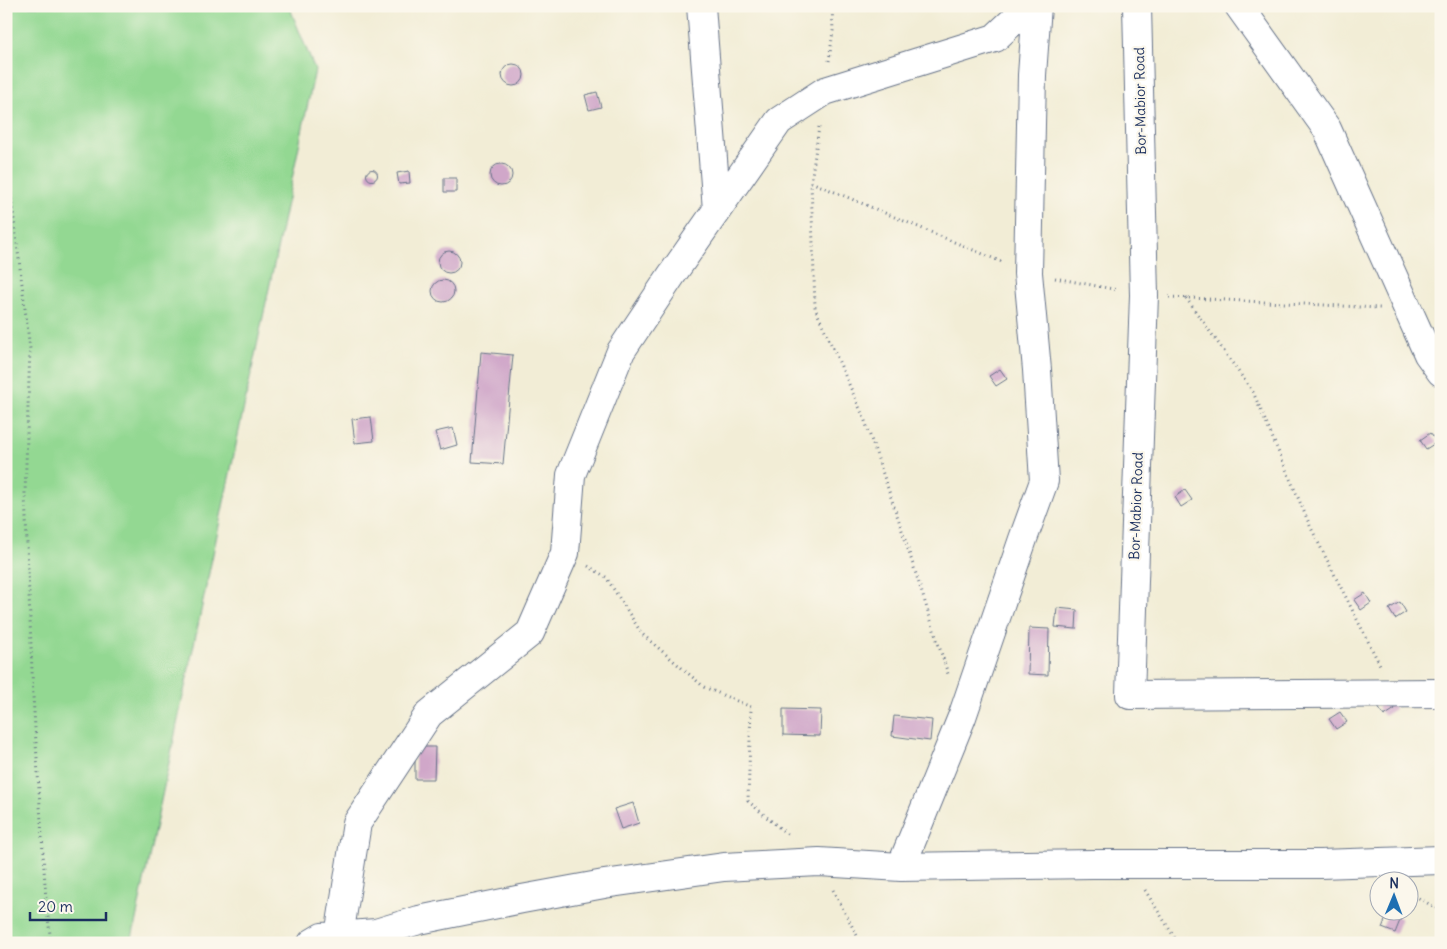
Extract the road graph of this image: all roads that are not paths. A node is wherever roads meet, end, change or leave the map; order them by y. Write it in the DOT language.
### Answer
graph roads {
  1 [pos="700,6"];
  2 [pos="1029,6"];
  3 [pos="1037,6"];
  4 [pos="1138,6"];
  5 [pos="1239,6"];
  6 [pos="717,210"];
  7 [pos="1441,372"];
  8 [pos="1441,693"];
  9 [pos="1441,860"];
  10 [pos="901,868"];
  11 [pos="339,936"];
  12 [pos="312,943"];
  1 -- 6 [label="street"];
  2 -- 6 [label="street"];
  3 -- 10 [label="street"];
  4 -- 8 [label="street, Bor-Mabior Road"];
  5 -- 7 [label="street"];
  6 -- 11 [label="street"];
  9 -- 10 [label="street"];
  10 -- 11 [label="street"];
  11 -- 12 [label="street"];
}
